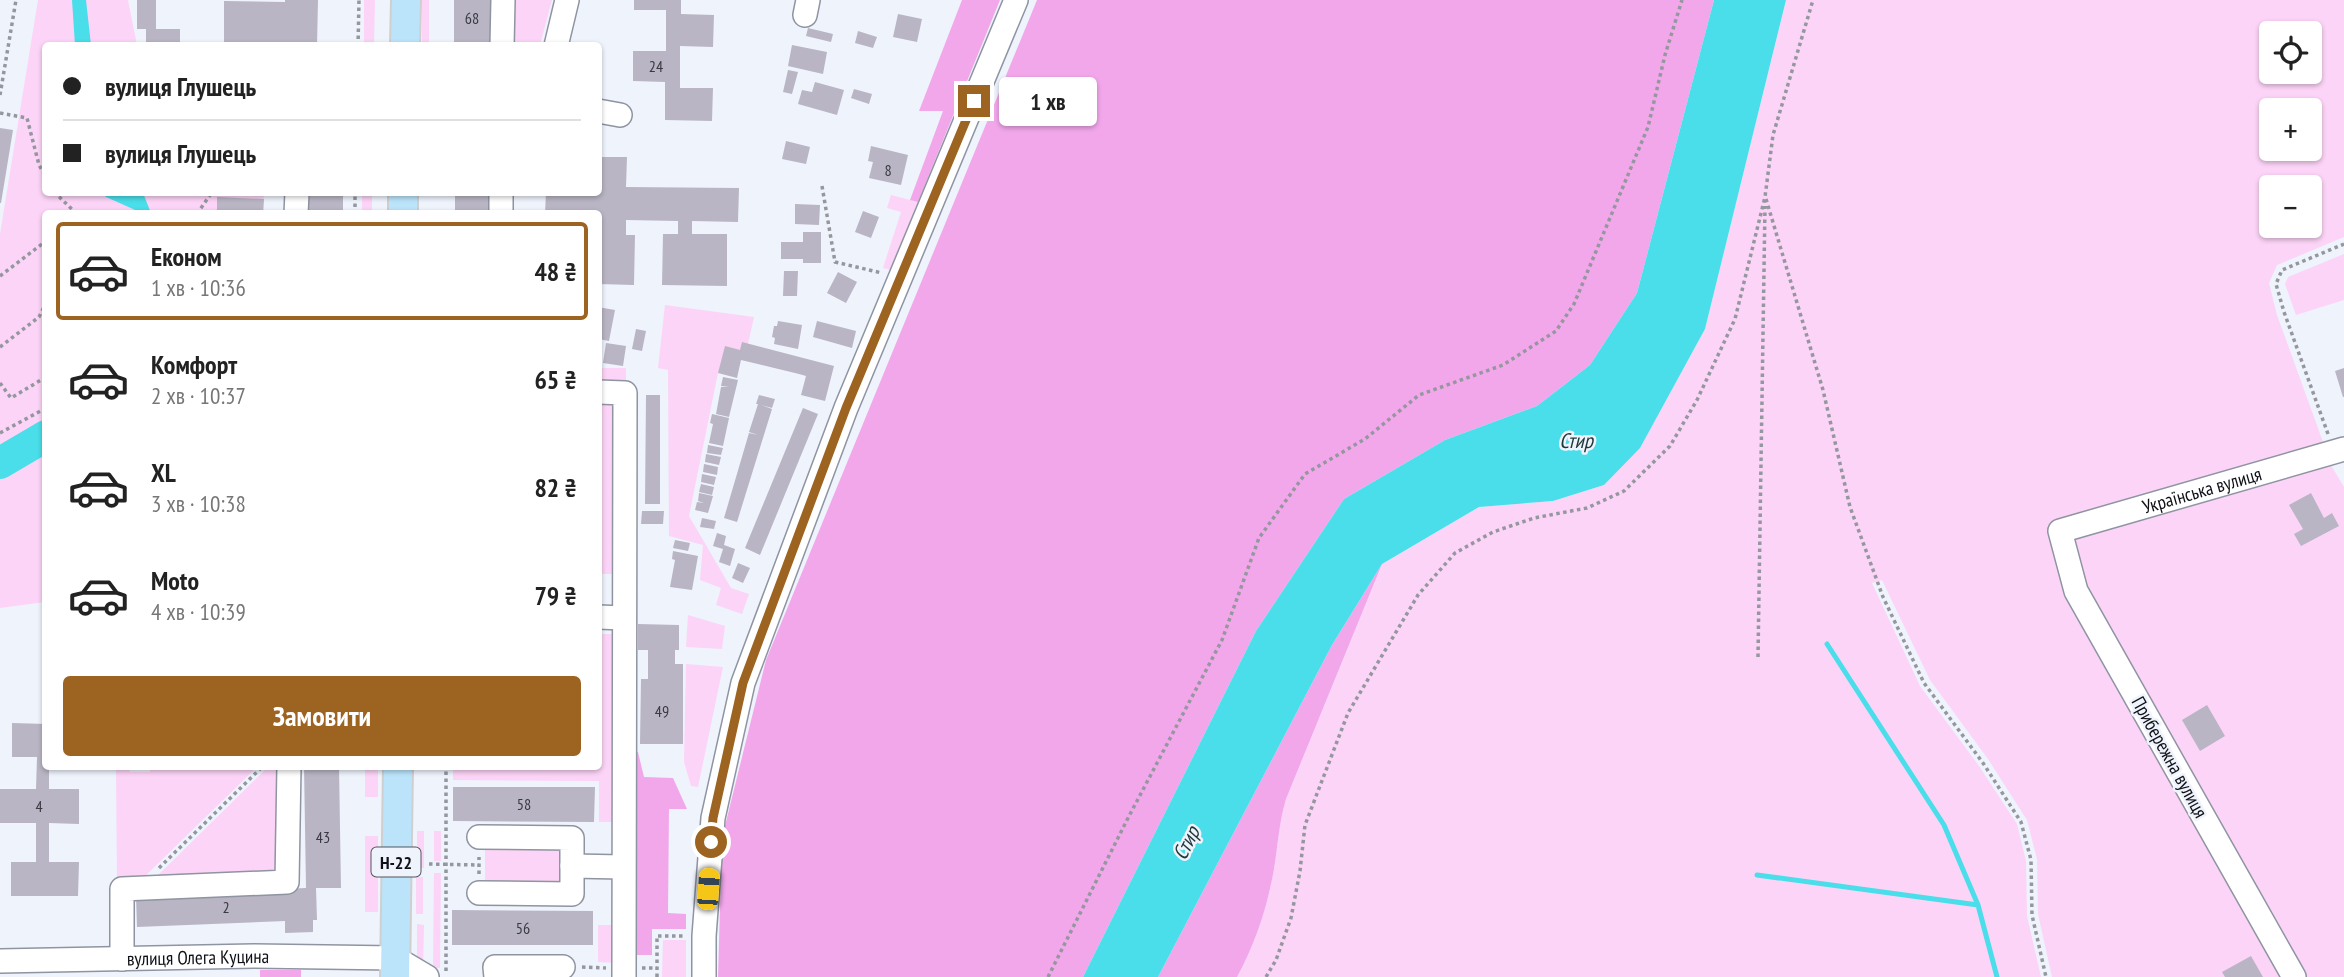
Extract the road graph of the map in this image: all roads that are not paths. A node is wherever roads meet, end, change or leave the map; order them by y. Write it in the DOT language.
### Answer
graph roads {
  1 [pos="406,0"];
  2 [pos="503,0"];
  3 [pos="567,0"];
  4 [pos="1016,0"];
  5 [pos="405,42"];
  6 [pos="502,42"];
  7 [pos="557,42"];
  8 [pos="602,392"];
  9 [pos="2339,450"];
  10 [pos="2060,531"];
  11 [pos="602,617"];
  12 [pos="624,618"];
  13 [pos="289,770"];
  14 [pos="398,770"];
  15 [pos="479,837"];
  16 [pos="572,866"];
  17 [pos="623,867"];
  18 [pos="478,893"];
  19 [pos="122,959"];
  20 [pos="0,961"];
  21 [pos="253,967"];
  22 [pos="395,967"];
  23 [pos="563,967"];
  24 [pos="98,968"];
  25 [pos="427,977"];
  26 [pos="496,977"];
  27 [pos="624,977"];
  28 [pos="704,977"];
  29 [pos="2294,977"];
  1 -- 5 [label="main road"];
  2 -- 6 [label="street"];
  3 -- 7 [label="street"];
  4 -- 28 [label="street"];
  8 -- 12 [label="street"];
  9 -- 10 [label="street, Українська вулиця"];
  10 -- 29 [label="street, Прибережна вулиця"];
  11 -- 12 [label="street"];
  12 -- 17 [label="street"];
  13 -- 19 [label="street"];
  14 -- 22 [label="main road, Н-22"];
  15 -- 16 [label="street"];
  16 -- 17 [label="street"];
  16 -- 18 [label="street"];
  17 -- 27 [label="street"];
  19 -- 21 [label="street, вулиця Олега Куцина"];
  19 -- 24 [label="street, вулиця Олега Куцина"];
  20 -- 24 [label="street, вулиця Олега Куцина"];
  21 -- 22 [label="street, вулиця Олега Куцина"];
  22 -- 25 [label="street"];
  23 -- 26 [label="street"];
}
